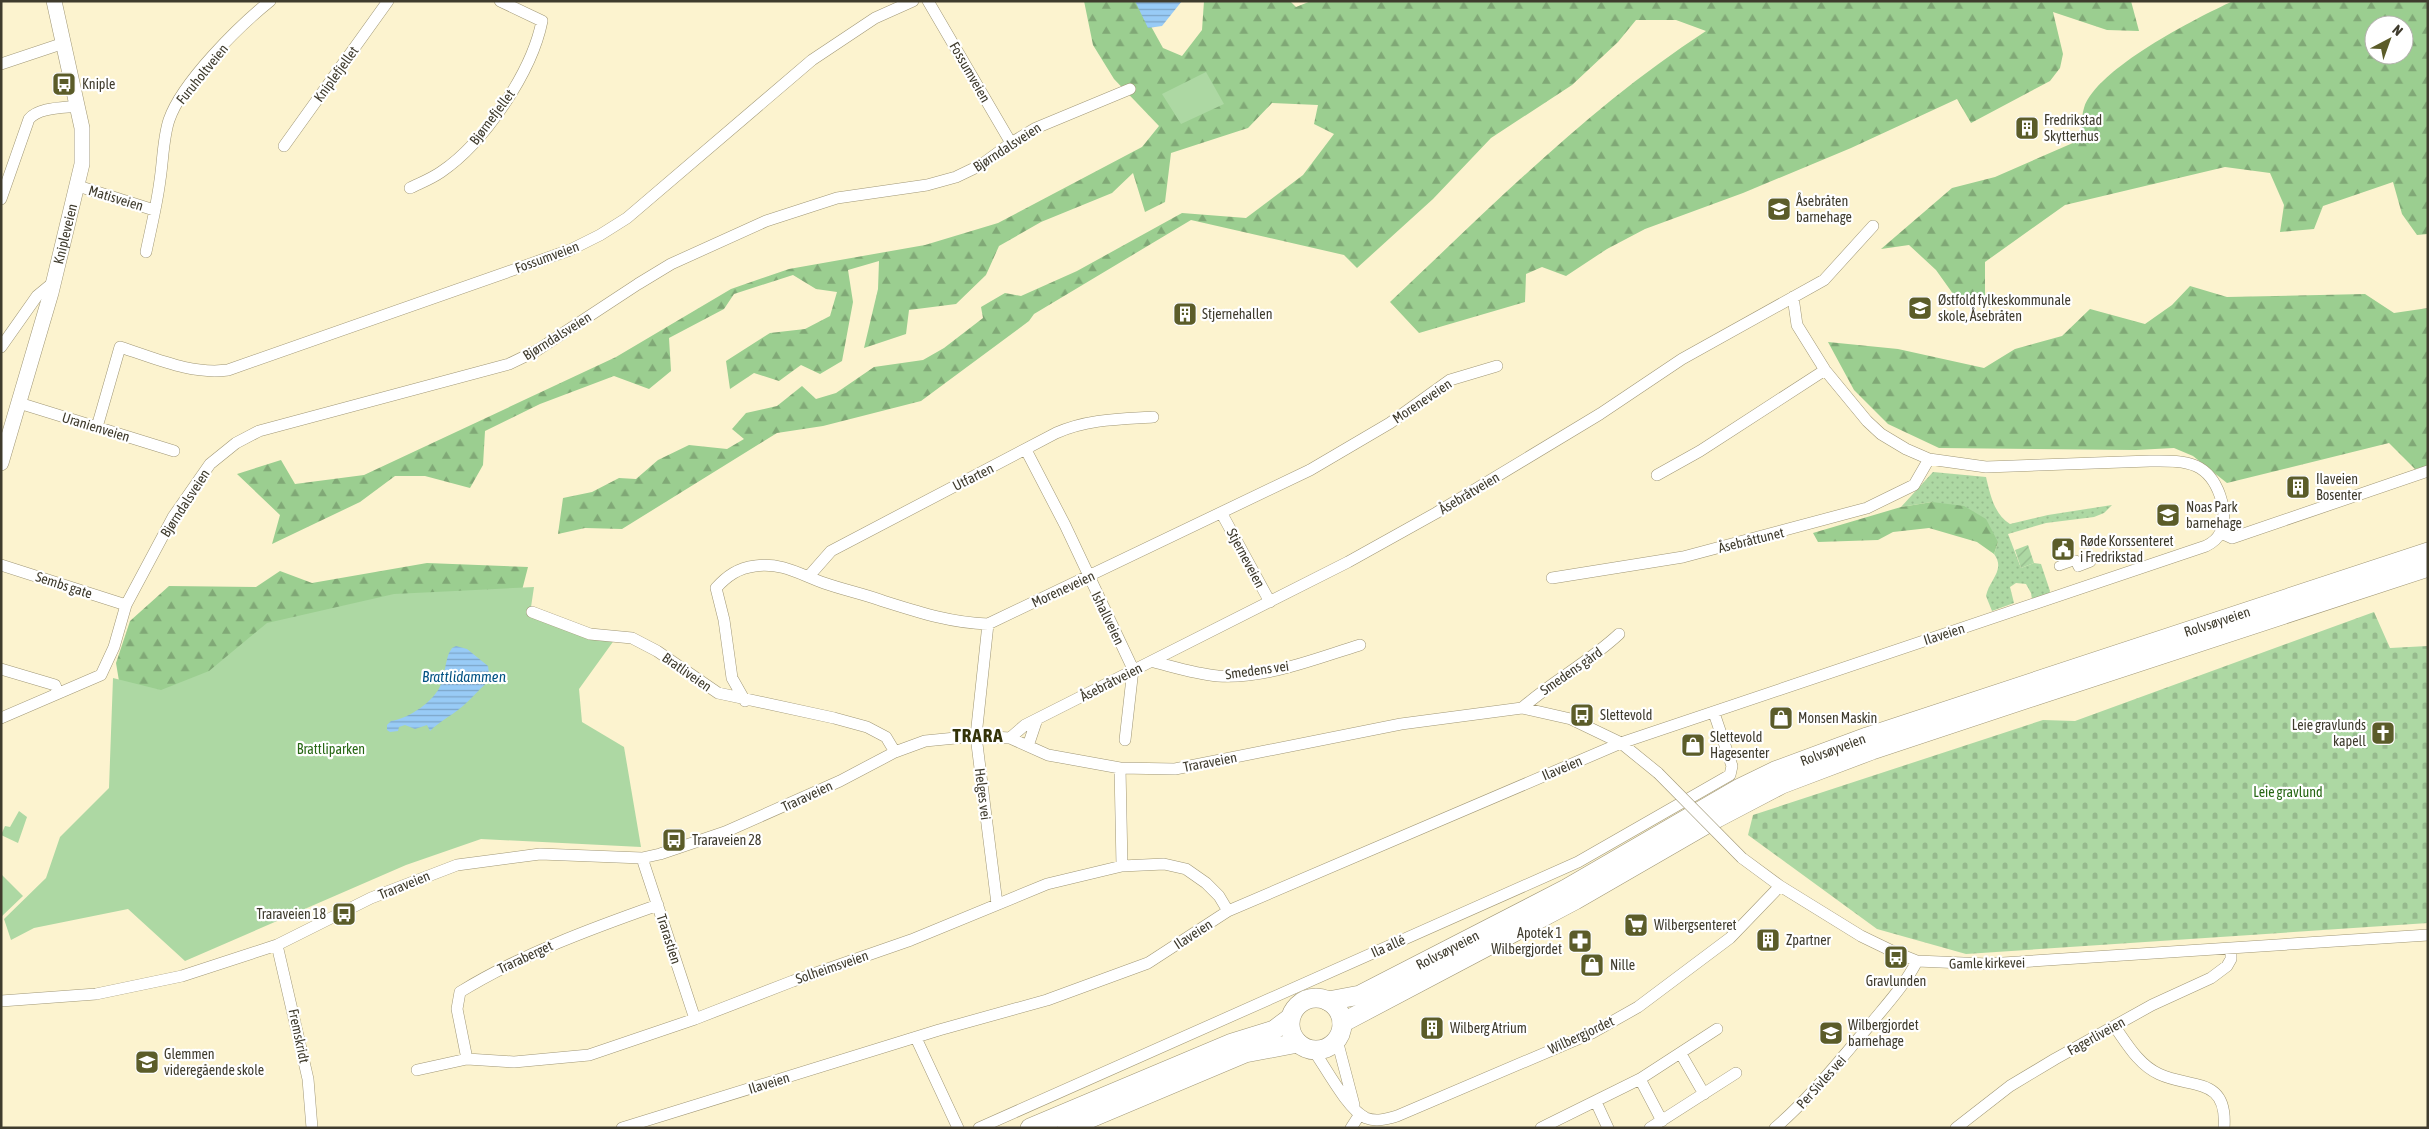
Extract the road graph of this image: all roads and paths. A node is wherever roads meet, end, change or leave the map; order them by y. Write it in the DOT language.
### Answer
graph roads {
  1 [pos="54,1"];
  2 [pos="270,1"];
  3 [pos="388,1"];
  4 [pos="500,1"];
  5 [pos="913,1"];
  6 [pos="928,1"];
  7 [pos="64,43"];
  8 [pos="1,64"];
  9 [pos="1130,89"];
  10 [pos="78,106"];
  11 [pos="1011,142"];
  12 [pos="284,146"];
  13 [pos="78,186"];
  14 [pos="410,188"];
  15 [pos="1,199"];
  16 [pos="154,210"];
  17 [pos="1874,226"];
  18 [pos="146,252"];
  19 [pos="54,282"];
  20 [pos="1793,297"];
  21 [pos="1,348"];
  22 [pos="1497,366"];
  23 [pos="1825,370"];
  24 [pos="19,403"];
  25 [pos="1153,417"];
  26 [pos="98,427"];
  27 [pos="1026,450"];
  28 [pos="174,451"];
  29 [pos="1929,459"];
  30 [pos="2,461"];
  31 [pos="2428,471"];
  32 [pos="1657,475"];
  33 [pos="1222,514"];
  34 [pos="2221,532"];
  35 [pos="2428,552"];
  36 [pos="2091,562"];
  37 [pos="1,565"];
  38 [pos="2060,566"];
  39 [pos="2428,567"];
  40 [pos="809,576"];
  41 [pos="1088,577"];
  42 [pos="1552,578"];
  43 [pos="1270,602"];
  44 [pos="126,605"];
  45 [pos="532,612"];
  46 [pos="988,624"];
  47 [pos="1619,634"];
  48 [pos="1360,645"];
  49 [pos="1154,662"];
  50 [pos="1,669"];
  51 [pos="1133,669"];
  52 [pos="58,693"];
  53 [pos="745,700"];
  54 [pos="1522,708"];
  55 [pos="1714,713"];
  56 [pos="1,718"];
  57 [pos="1037,719"];
  58 [pos="976,736"];
  59 [pos="1010,738"];
  60 [pos="1124,740"];
  61 [pos="1621,743"];
  62 [pos="1028,746"];
  63 [pos="895,752"];
  64 [pos="1120,768"];
  65 [pos="642,858"];
  66 [pos="1122,866"];
  67 [pos="1780,886"];
  68 [pos="997,904"];
  69 [pos="658,905"];
  70 [pos="1228,911"];
  71 [pos="2428,935"];
  72 [pos="277,945"];
  73 [pos="2231,948"];
  74 [pos="1917,961"];
  75 [pos="1,1001"];
  76 [pos="1328,1001"];
  77 [pos="1290,1018"];
  78 [pos="695,1019"];
  79 [pos="2115,1027"];
  80 [pos="1717,1029"];
  81 [pos="1339,1031"];
  82 [pos="916,1038"];
  83 [pos="1306,1047"];
  84 [pos="1681,1054"];
  85 [pos="467,1060"];
  86 [pos="417,1070"];
  87 [pos="1736,1073"];
  88 [pos="1640,1079"];
  89 [pos="1704,1094"];
  90 [pos="1596,1102"];
  91 [pos="1357,1110"];
  92 [pos="1662,1121"];
  93 [pos="1553,1125"];
  94 [pos="312,1128"];
  95 [pos="622,1128"];
  96 [pos="958,1128"];
  97 [pos="979,1128"];
  98 [pos="1030,1128"];
  99 [pos="1067,1128"];
  100 [pos="1351,1128"];
  101 [pos="1541,1128"];
  102 [pos="1608,1128"];
  103 [pos="1650,1128"];
  104 [pos="1775,1128"];
  105 [pos="1956,1128"];
  106 [pos="2224,1128"];
  1 -- 7 [label="street, Knipleveien"];
  2 -- 16 [label="street, Furuholtveien"];
  3 -- 12 [label="street, Kniplefjellet"];
  4 -- 14 [label="street, Bjørnefjellet"];
  5 -- 26 [label="street, Fossumveien"];
  6 -- 11 [label="street, Fossumveien"];
  7 -- 8 [label="street"];
  7 -- 10 [label="street, Knipleveien"];
  9 -- 11 [label="street, Bjørndalsveien"];
  10 -- 13 [label="street, Knipleveien"];
  10 -- 15 [label="street"];
  11 -- 44 [label="street, Bjørndalsveien"];
  13 -- 16 [label="street, Matisveien"];
  13 -- 19 [label="street, Knipleveien"];
  16 -- 18 [label="street, Furuholtveien"];
  17 -- 20 [label="street, Åsebråtveien"];
  19 -- 21 [label="street"];
  19 -- 24 [label="street, Knipleveien"];
  20 -- 23 [label="street"];
  20 -- 43 [label="street, Åsebråtveien"];
  22 -- 33 [label="street, Moreneveien"];
  23 -- 29 [label="street"];
  23 -- 32 [label="street"];
  24 -- 26 [label="street, Uranienveien"];
  24 -- 30 [label="street, Knipleveien"];
  25 -- 27 [label="street, Utfarten"];
  26 -- 28 [label="street, Uranienveien"];
  27 -- 40 [label="street, Utfarten"];
  27 -- 41 [label="street, Ishallveien"];
  29 -- 34 [label="street"];
  29 -- 42 [label="street, Åsebråttunet"];
  31 -- 34 [label="street"];
  33 -- 41 [label="street, Moreneveien"];
  33 -- 43 [label="street, Stjerneveien"];
  34 -- 55 [label="street, Ilaveien"];
  35 -- 76 [label="main road, Rolvsøyveien"];
  36 -- 38 [label="street"];
  37 -- 44 [label="street, Sembs gate"];
  39 -- 81 [label="main road, Rolvsøyveien"];
  40 -- 46 [label="street, Moreneveien"];
  40 -- 53 [label="street, Moreneveien"];
  41 -- 46 [label="street, Moreneveien"];
  41 -- 51 [label="street, Ishallveien"];
  43 -- 49 [label="street, Åsebråtveien"];
  44 -- 52 [label="street, Bjørndalsveien"];
  45 -- 53 [label="street, Bratliveien"];
  46 -- 58 [label="street, Helges vei"];
  47 -- 54 [label="street, Smedens gård"];
  48 -- 49 [label="street, Smedens vei"];
  49 -- 51 [label="street, Åsebråtveien"];
  50 -- 52 [label="street"];
  51 -- 57 [label="street, Åsebråtveien"];
  51 -- 60 [label="street"];
  52 -- 56 [label="street, Bjørndalsveien"];
  53 -- 63 [label="street, Bratliveien"];
  54 -- 61 [label="street, Traraveien"];
  54 -- 64 [label="street, Traraveien"];
  55 -- 61 [label="street, Ilaveien"];
  55 -- 97 [label="street, Ila allé"];
  57 -- 59 [label="street, Åsebråtveien"];
  57 -- 62 [label="street"];
  58 -- 59 [label="street, Traraveien"];
  58 -- 63 [label="street, Traraveien"];
  58 -- 68 [label="street, Helges vei"];
  59 -- 62 [label="street, Traraveien"];
  61 -- 67 [label="street, Gamle kirkevei, bridge"];
  61 -- 70 [label="street, Ilaveien"];
  62 -- 64 [label="street, Traraveien"];
  63 -- 65 [label="street, Traraveien"];
  64 -- 66 [label="street"];
  65 -- 69 [label="street, Trarastien"];
  65 -- 72 [label="street, Traraveien"];
  66 -- 68 [label="street, Solheimsveien"];
  66 -- 70 [label="street, Solheimsveien"];
  67 -- 74 [label="street, Gamle kirkevei"];
  67 -- 91 [label="street, Wilbergjordet"];
  68 -- 78 [label="street, Solheimsveien"];
  69 -- 78 [label="street, Trarastien"];
  69 -- 85 [label="street, Traraberget"];
  70 -- 82 [label="street, Ilaveien"];
  71 -- 73 [label="street, Gamle kirkevei"];
  72 -- 75 [label="street, Traraveien"];
  72 -- 94 [label="street, Fremskridt"];
  73 -- 74 [label="street, Gamle kirkevei"];
  73 -- 79 [label="street, Fagerliveien"];
  74 -- 104 [label="street, Per Sivles vei"];
  76 -- 77 [label="main road"];
  76 -- 81 [label="main road"];
  77 -- 83 [label="main road"];
  77 -- 98 [label="main road"];
  78 -- 85 [label="street, Solheimsveien"];
  79 -- 105 [label="street, Fagerliveien"];
  79 -- 106 [label="street"];
  80 -- 84 [label="street"];
  81 -- 83 [label="main road"];
  81 -- 91 [label="street"];
  82 -- 95 [label="street, Ilaveien"];
  82 -- 96 [label="street"];
  83 -- 91 [label="street"];
  83 -- 99 [label="main road"];
  84 -- 88 [label="street"];
  84 -- 89 [label="street"];
  85 -- 86 [label="street, Solheimsveien"];
  87 -- 89 [label="street"];
  88 -- 90 [label="street"];
  88 -- 92 [label="street"];
  89 -- 92 [label="street"];
  90 -- 93 [label="street"];
  90 -- 102 [label="street"];
  91 -- 100 [label="street"];
  92 -- 103 [label="street"];
  93 -- 101 [label="street"];
}
